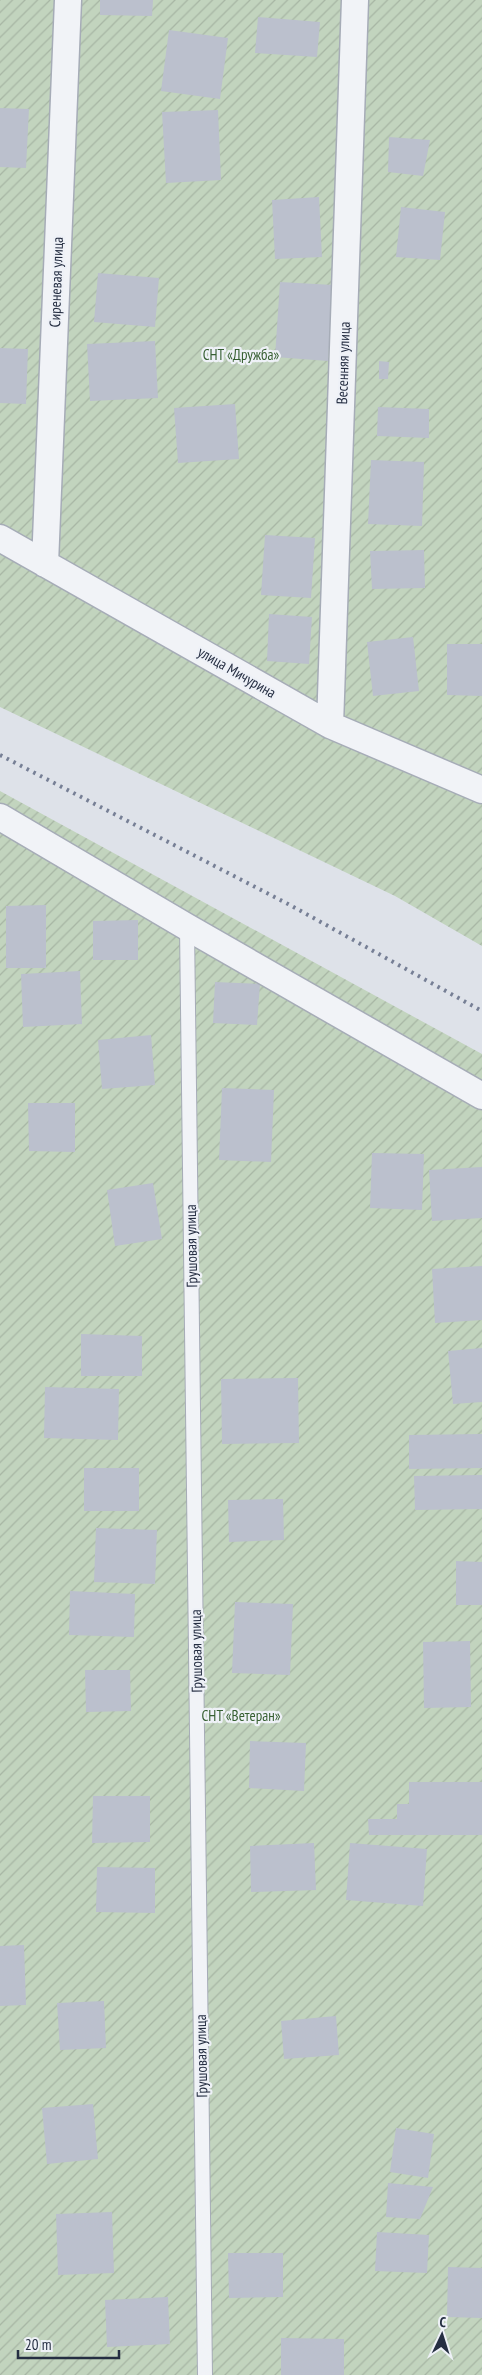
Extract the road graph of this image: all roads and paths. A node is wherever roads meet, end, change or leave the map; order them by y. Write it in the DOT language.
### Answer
graph roads {
  1 [pos="68,0"];
  2 [pos="355,0"];
  3 [pos="0,538"];
  4 [pos="45,564"];
  5 [pos="330,725"];
  6 [pos="482,790"];
  7 [pos="0,817"];
  8 [pos="187,927"];
  9 [pos="482,1096"];
  10 [pos="205,2375"];
  1 -- 4 [label="street, Сиреневая улица"];
  2 -- 5 [label="street, Весенняя улица"];
  3 -- 4 [label="street, улица Мичурина"];
  4 -- 5 [label="street, улица Мичурина"];
  5 -- 6 [label="street, улица Мичурина"];
  7 -- 8 [label="street"];
  8 -- 9 [label="street"];
  8 -- 10 [label="lane, Грушовая улица"];
}
